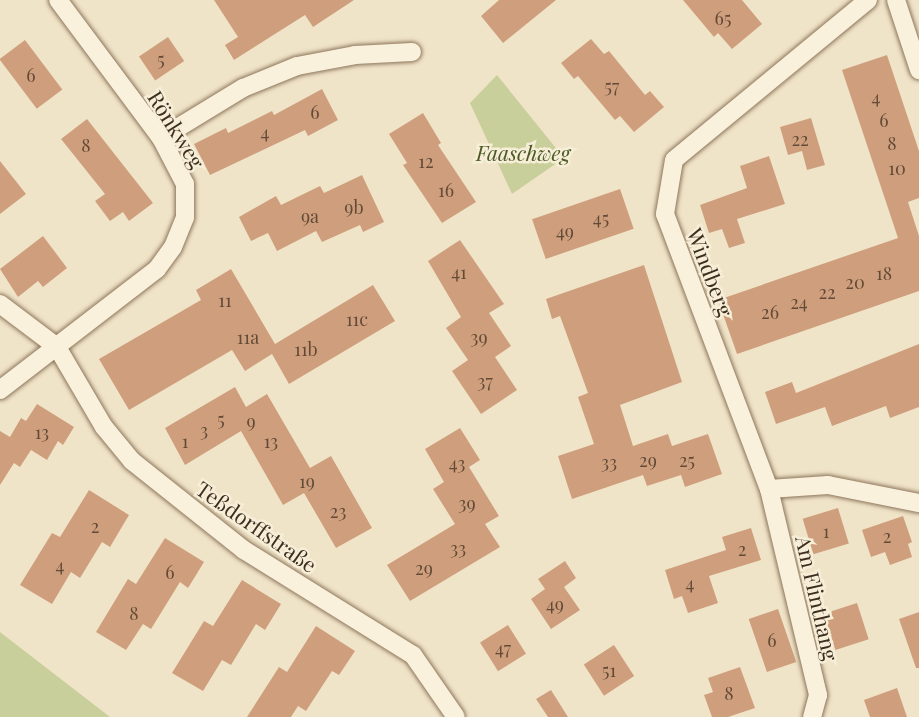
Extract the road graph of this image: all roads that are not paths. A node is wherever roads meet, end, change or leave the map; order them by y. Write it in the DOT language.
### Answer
graph roads {
  1 [pos="58,0"];
  2 [pos="868,0"];
  3 [pos="896,0"];
  4 [pos="412,52"];
  5 [pos="919,70"];
  6 [pos="161,138"];
  7 [pos="0,304"];
  8 [pos="57,347"];
  9 [pos="0,390"];
  10 [pos="769,489"];
  11 [pos="919,503"];
  12 [pos="456,717"];
  13 [pos="812,717"];
  1 -- 6 [label="street, Rönkweg"];
  2 -- 10 [label="street, Windberg"];
  3 -- 5 [label="street"];
  4 -- 6 [label="street"];
  6 -- 8 [label="street, Rönkweg"];
  7 -- 8 [label="street"];
  8 -- 9 [label="street, Rönkweg"];
  8 -- 12 [label="street, Teßdorffstraße"];
  10 -- 11 [label="street"];
  10 -- 13 [label="street, Am Flinthang"];
}
